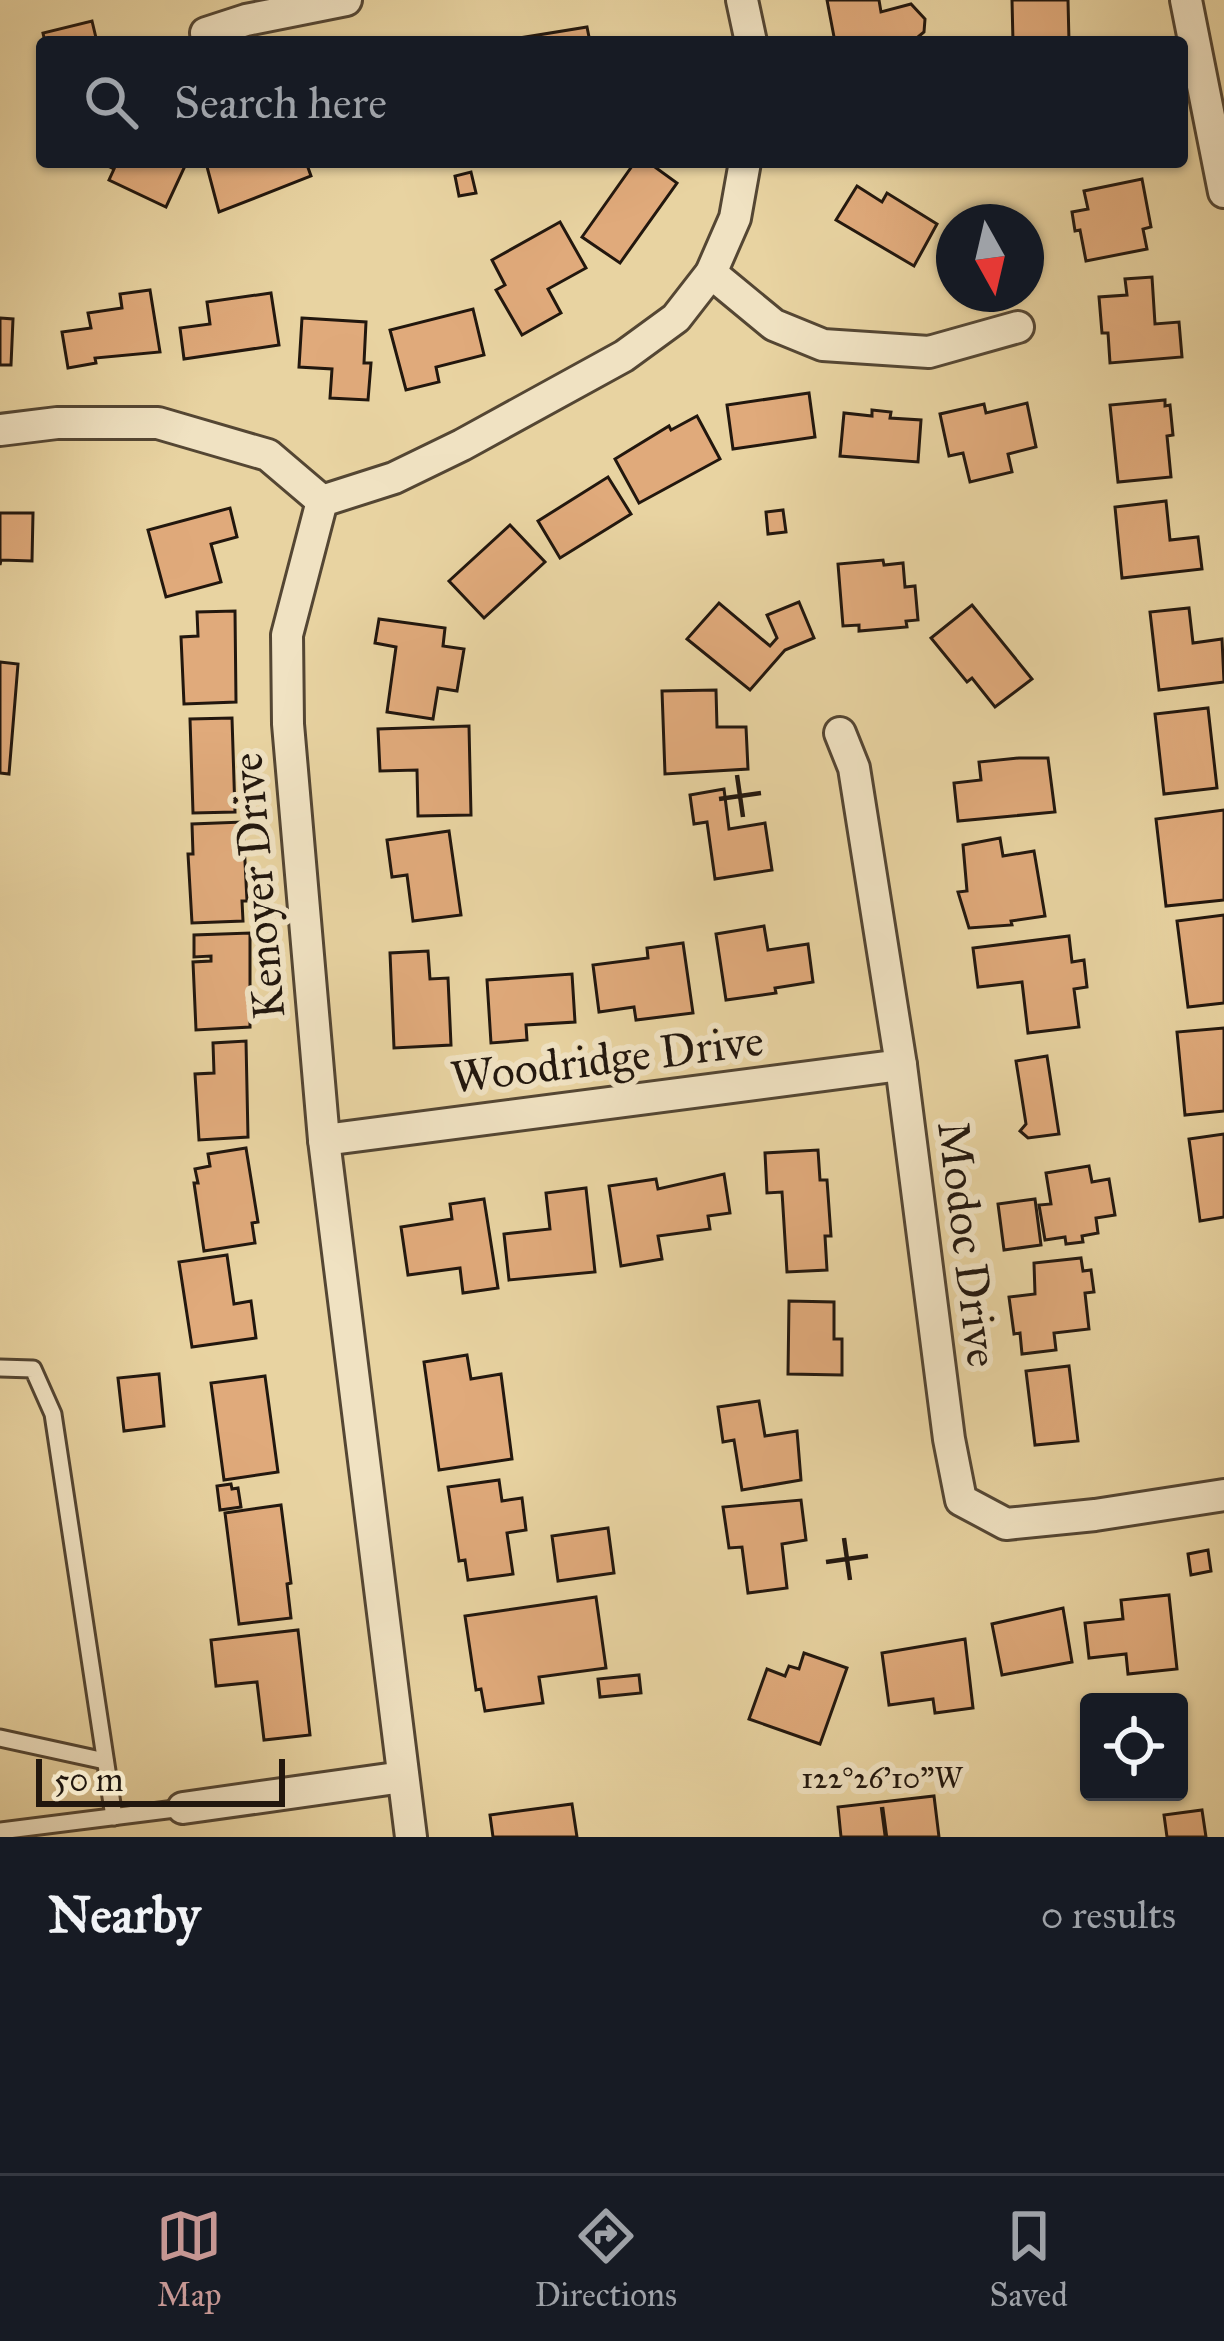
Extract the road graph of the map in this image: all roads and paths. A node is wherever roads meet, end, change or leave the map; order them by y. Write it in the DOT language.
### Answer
graph roads {
  1 [pos="346,0"];
  2 [pos="742,0"];
  3 [pos="1186,0"];
  4 [pos="206,33"];
  5 [pos="750,36"];
  6 [pos="745,168"];
  7 [pos="1224,192"];
  8 [pos="710,273"];
  9 [pos="1018,327"];
  10 [pos="0,430"];
  11 [pos="322,501"];
  12 [pos="840,733"];
  13 [pos="901,1065"];
  14 [pos="324,1140"];
  15 [pos="0,1368"];
  16 [pos="1224,1495"];
  17 [pos="0,1738"];
  18 [pos="105,1762"];
  19 [pos="403,1777"];
  20 [pos="183,1808"];
  21 [pos="114,1817"];
  22 [pos="0,1831"];
  23 [pos="411,1837"];
  1 -- 4 [label="street"];
  2 -- 5 [label="street"];
  3 -- 7 [label="street"];
  6 -- 8 [label="street"];
  8 -- 9 [label="street"];
  8 -- 11 [label="street"];
  10 -- 11 [label="street"];
  11 -- 14 [label="street, Kenoyer Drive"];
  12 -- 13 [label="street, Modoc Drive"];
  13 -- 14 [label="street, Woodridge Drive"];
  13 -- 16 [label="street, Modoc Drive"];
  14 -- 19 [label="street, Kenoyer Drive"];
  15 -- 18 [label="lane"];
  17 -- 18 [label="lane"];
  18 -- 21 [label="lane"];
  19 -- 20 [label="street"];
  19 -- 23 [label="street, Kenoyer Drive"];
  20 -- 21 [label="lane"];
  21 -- 22 [label="lane"];
}
